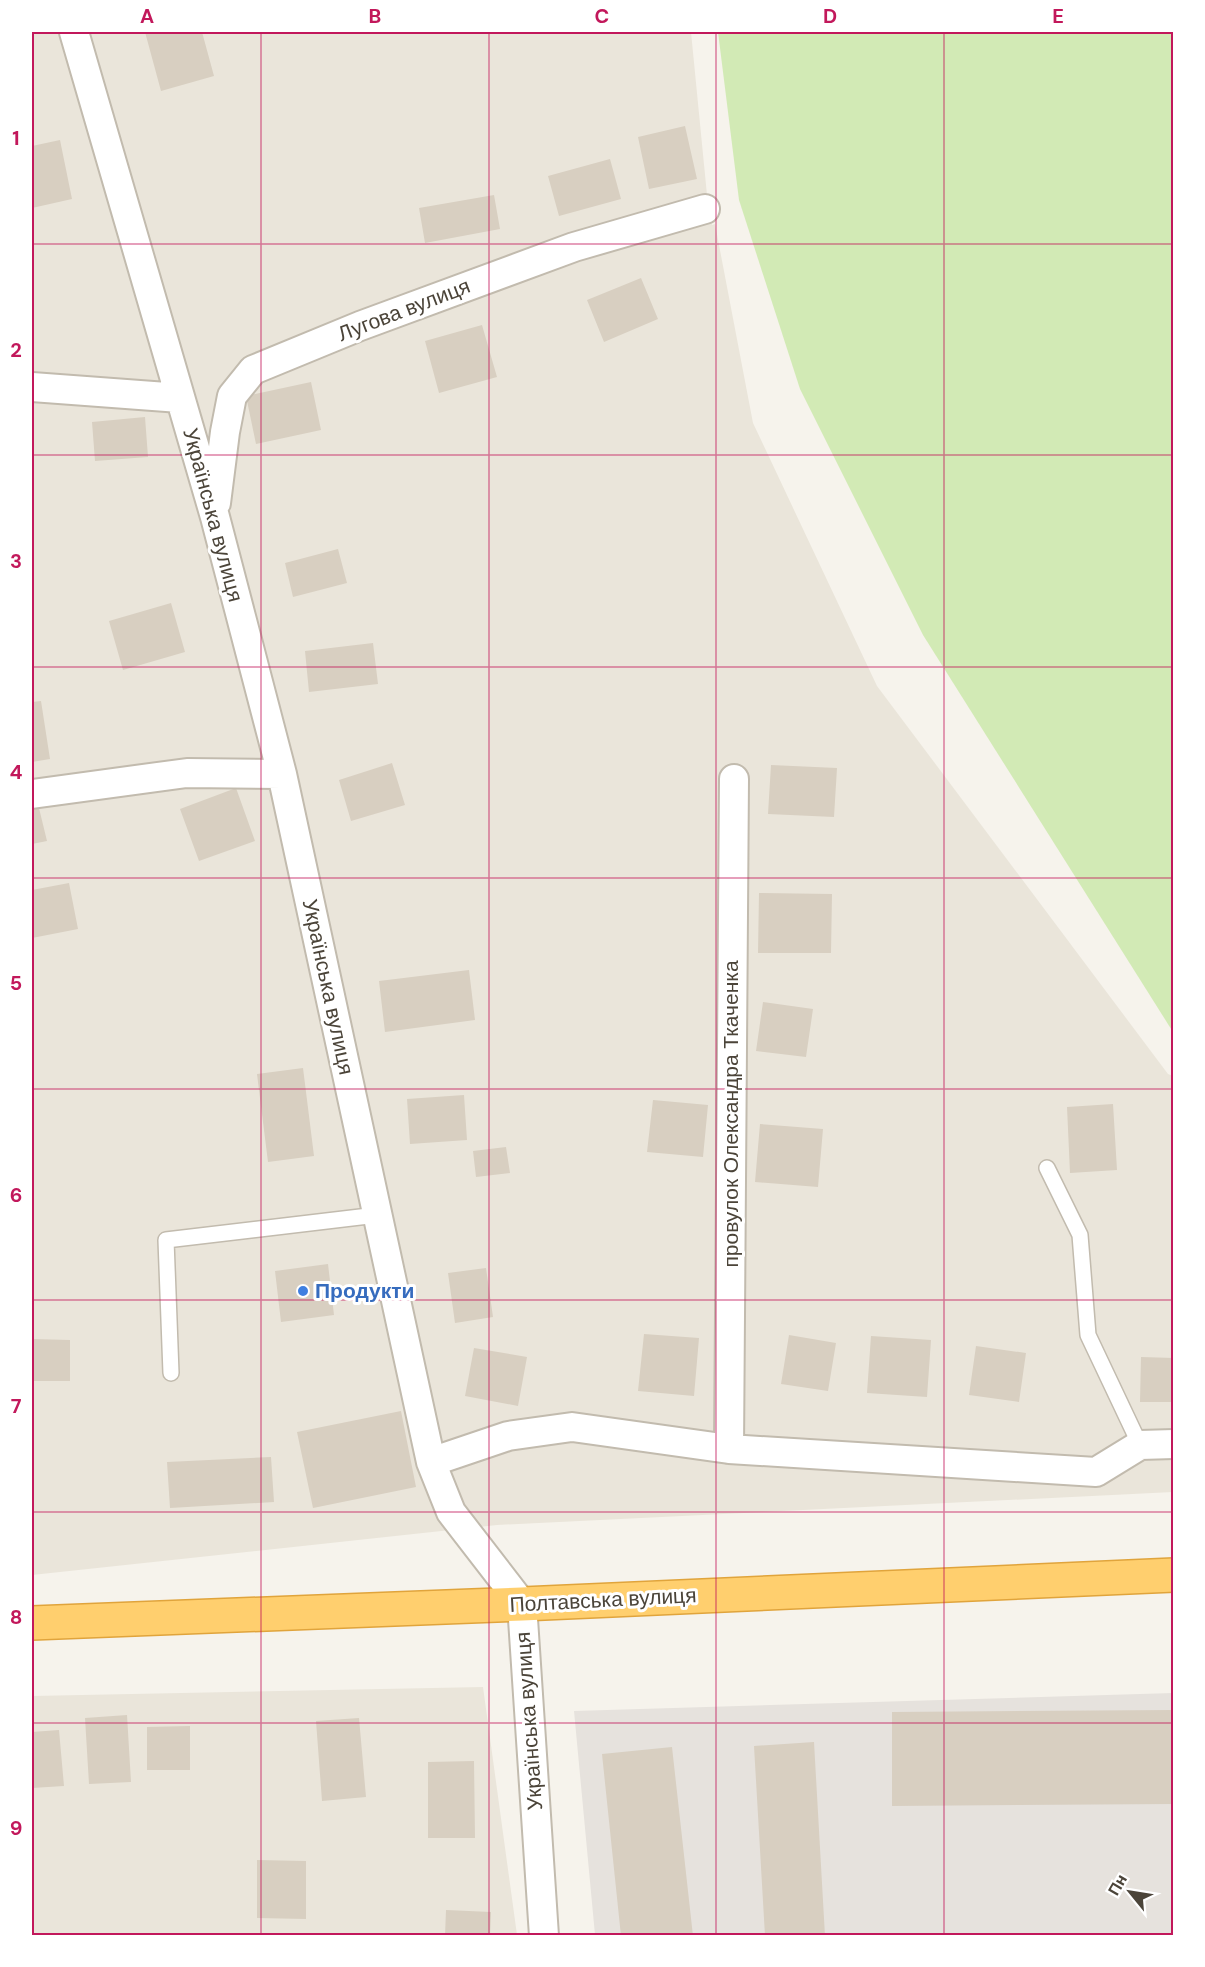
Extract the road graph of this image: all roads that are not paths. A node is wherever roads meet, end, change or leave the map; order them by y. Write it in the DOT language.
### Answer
graph roads {
  1 [pos="74,32"];
  2 [pos="705,209"];
  3 [pos="32,387"];
  4 [pos="180,398"];
  5 [pos="215,517"];
  6 [pos="282,774"];
  7 [pos="734,779"];
  8 [pos="32,794"];
  9 [pos="1047,1168"];
  10 [pos="377,1215"];
  11 [pos="171,1373"];
  12 [pos="1173,1444"];
  13 [pos="1140,1445"];
  14 [pos="729,1449"];
  15 [pos="431,1462"];
  16 [pos="1173,1575"];
  17 [pos="522,1604"];
  18 [pos="32,1623"];
  19 [pos="544,1935"];
  1 -- 4 [label="street, Українська вулиця"];
  2 -- 5 [label="street, Лугова вулиця"];
  3 -- 4 [label="street"];
  4 -- 5 [label="street, Українська вулиця"];
  5 -- 6 [label="street, Українська вулиця"];
  6 -- 8 [label="street"];
  6 -- 10 [label="street, Українська вулиця"];
  7 -- 14 [label="street, провулок Олександра Ткаченка"];
  9 -- 13 [label="lane"];
  10 -- 11 [label="lane"];
  10 -- 15 [label="street, Українська вулиця"];
  12 -- 13 [label="street"];
  13 -- 14 [label="street"];
  14 -- 15 [label="street"];
  15 -- 17 [label="street, Українська вулиця"];
  16 -- 17 [label="highway, Полтавська вулиця"];
  17 -- 18 [label="highway, Полтавська вулиця"];
  17 -- 19 [label="street, Українська вулиця"];
}
